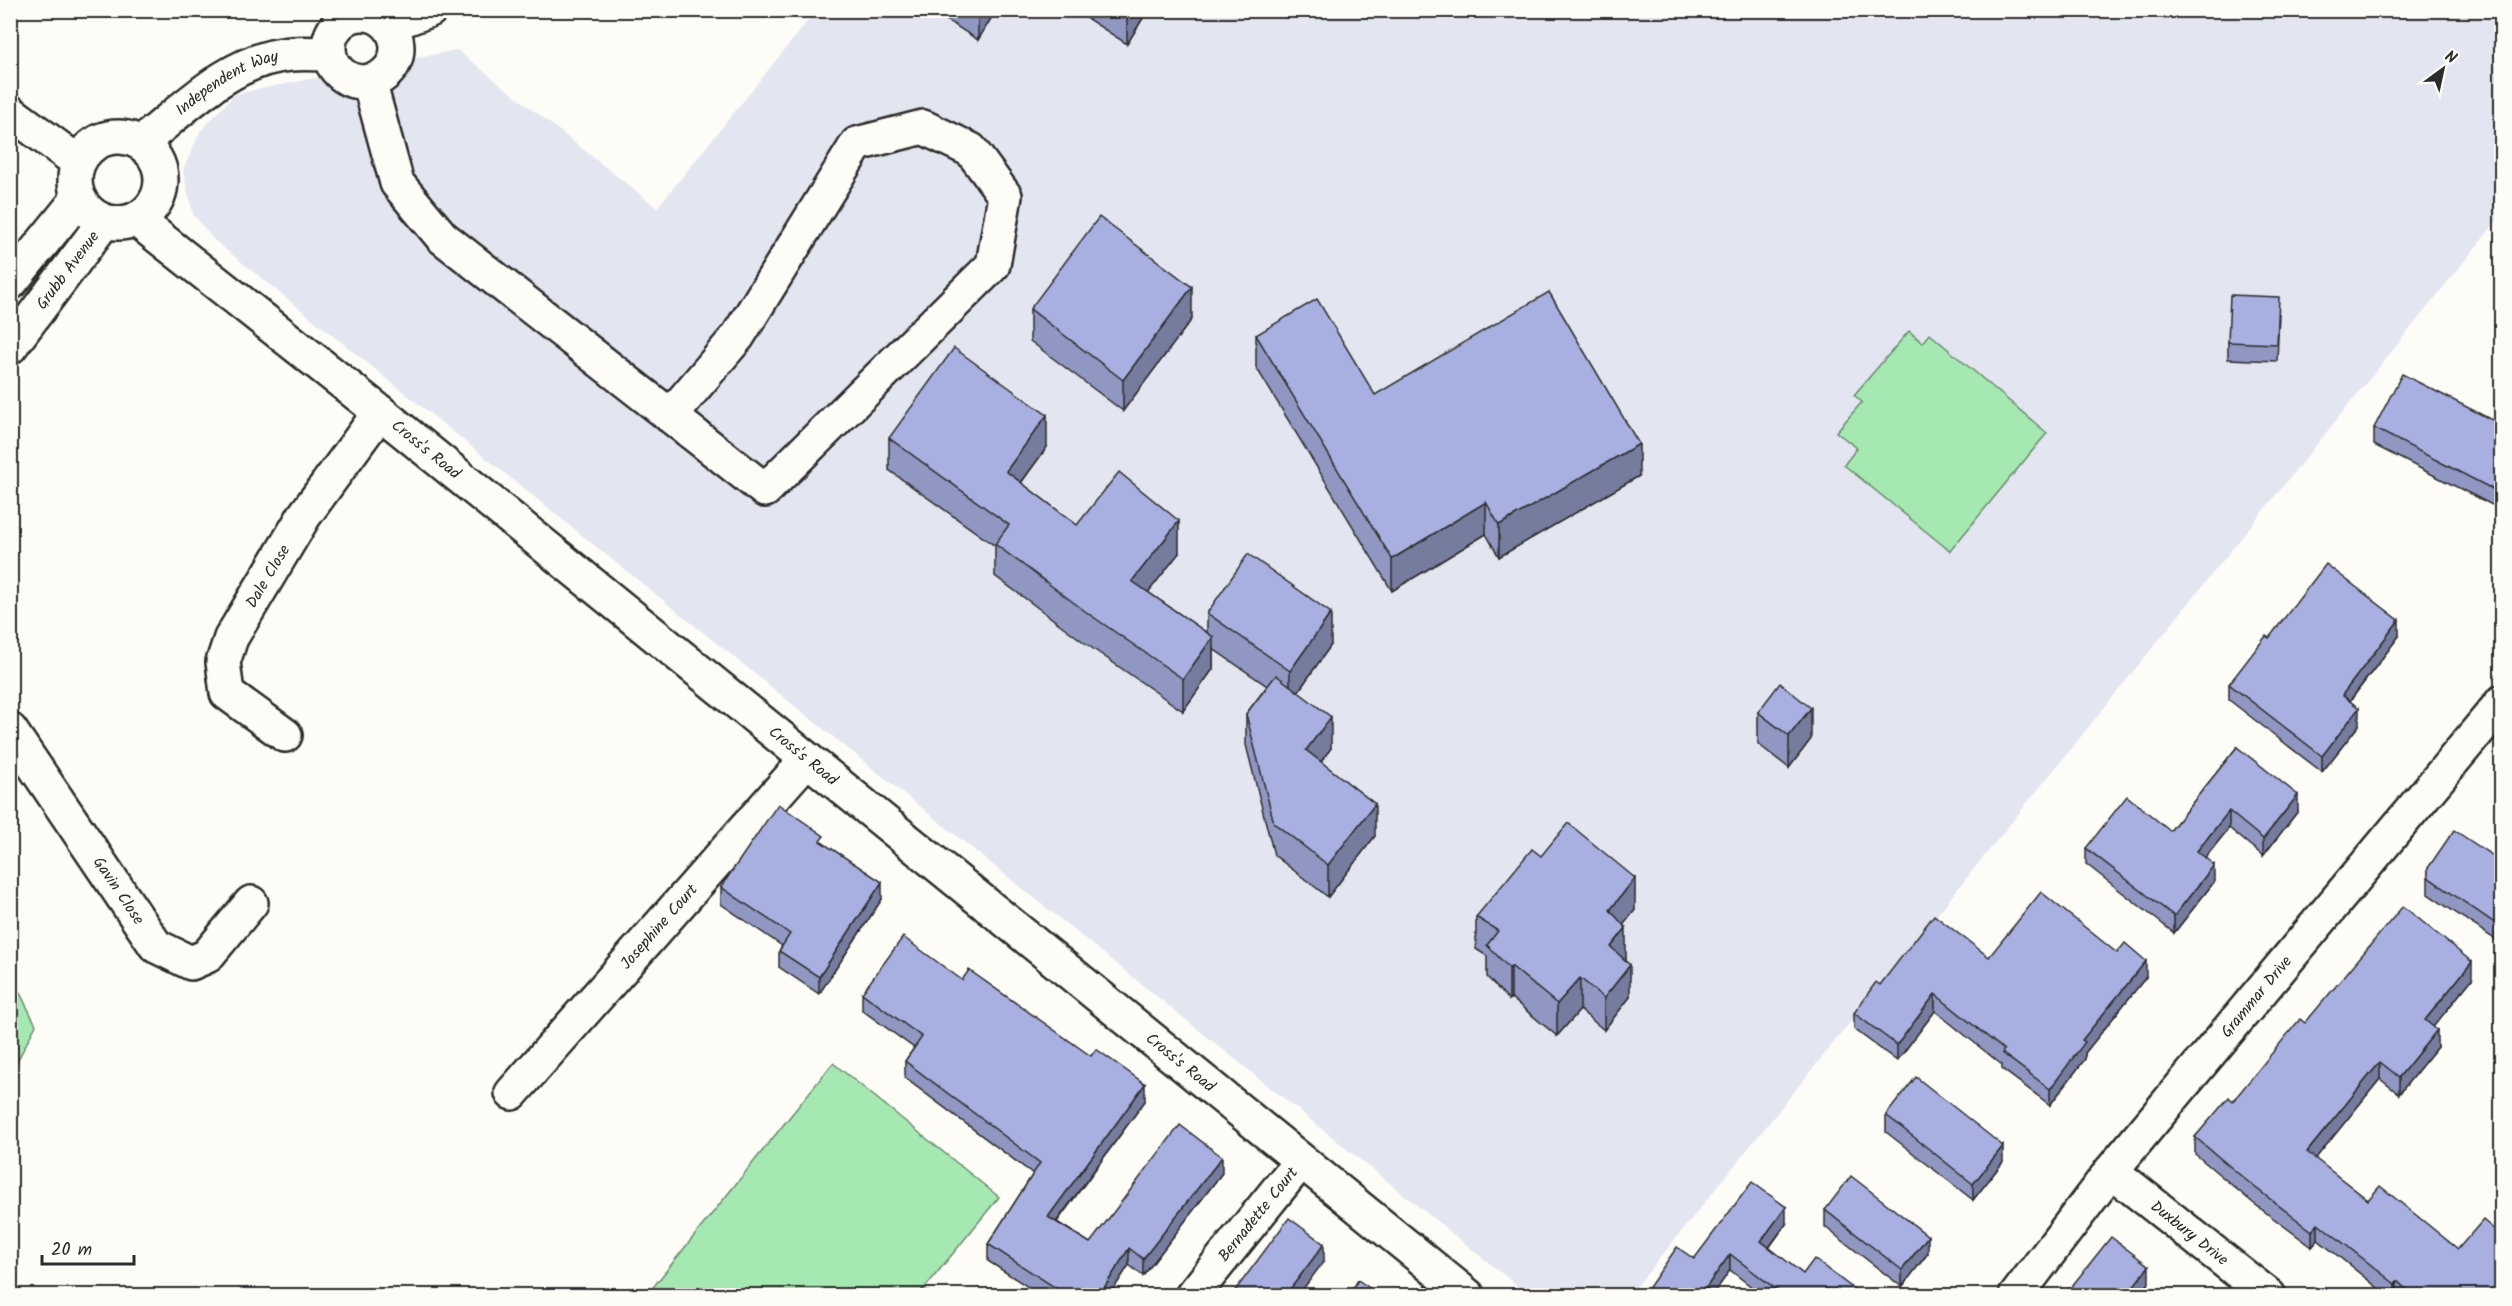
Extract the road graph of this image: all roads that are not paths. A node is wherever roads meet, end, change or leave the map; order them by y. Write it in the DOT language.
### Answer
graph roads {
  1 [pos="430,10"];
  2 [pos="389,25"];
  3 [pos="329,54"];
  4 [pos="369,81"];
  5 [pos="10,112"];
  6 [pos="141,143"];
  7 [pos="78,162"];
  8 [pos="78,199"];
  9 [pos="137,220"];
  10 [pos="104,222"];
  11 [pos="10,283"];
  12 [pos="10,347"];
  13 [pos="380,412"];
  14 [pos="670,416"];
  15 [pos="2502,702"];
  16 [pos="10,730"];
  17 [pos="285,735"];
  18 [pos="807,759"];
  19 [pos="251,903"];
  20 [pos="512,1093"];
  21 [pos="1301,1161"];
  22 [pos="2111,1171"];
  23 [pos="1192,1296"];
  24 [pos="1468,1296"];
  25 [pos="2016,1296"];
  26 [pos="2269,1296"];
  1 -- 2 [label="street"];
  2 -- 3 [label="street"];
  2 -- 4 [label="street"];
  3 -- 4 [label="street"];
  3 -- 6 [label="street, Independent Way"];
  4 -- 14 [label="street"];
  5 -- 7 [label="street"];
  6 -- 7 [label="street"];
  6 -- 9 [label="street"];
  7 -- 8 [label="street"];
  8 -- 10 [label="street"];
  8 -- 11 [label="street"];
  9 -- 10 [label="street"];
  9 -- 13 [label="street, Cross's Road"];
  10 -- 12 [label="street, Grubb Avenue"];
  13 -- 17 [label="street, Dale Close"];
  13 -- 18 [label="street, Cross's Road"];
  14 -- 14 [label="street"];
  15 -- 22 [label="street, Grammar Drive"];
  16 -- 19 [label="street, Gavin Close"];
  18 -- 20 [label="street, Josephine Court"];
  18 -- 21 [label="street, Cross's Road"];
  21 -- 23 [label="street, Bernadette Court"];
  21 -- 24 [label="street, Cross's Road"];
  22 -- 25 [label="street, Grammar Drive"];
  22 -- 26 [label="street, Duxbury Drive"];
}
